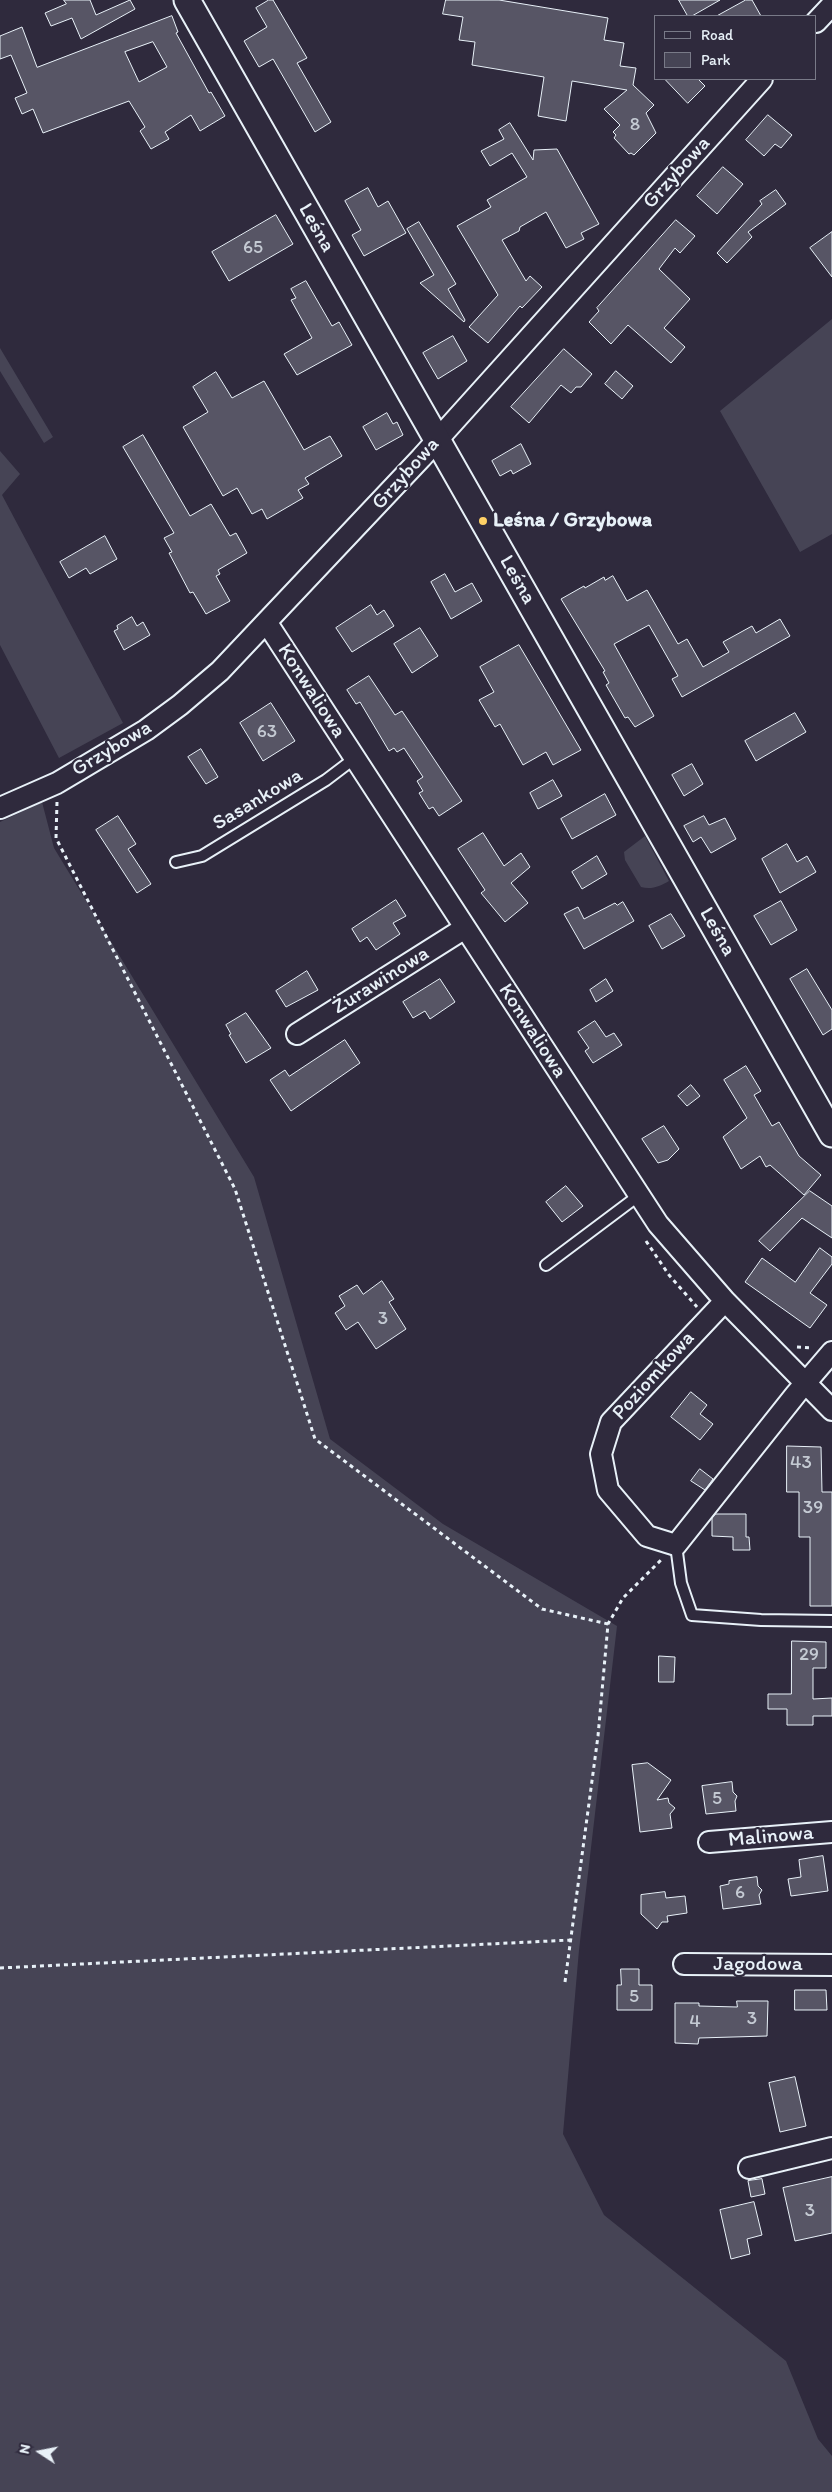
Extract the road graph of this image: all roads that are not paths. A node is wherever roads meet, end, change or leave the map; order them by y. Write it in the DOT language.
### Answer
graph roads {
  1 [pos="187,0"];
  2 [pos="832,5"];
  3 [pos="817,21"];
  4 [pos="761,80"];
  5 [pos="437,440"];
  6 [pos="267,623"];
  7 [pos="355,758"];
  8 [pos="0,808"];
  9 [pos="176,862"];
  10 [pos="465,928"];
  11 [pos="297,1034"];
  12 [pos="832,1134"];
  13 [pos="638,1196"];
  14 [pos="546,1265"];
  15 [pos="725,1301"];
  16 [pos="824,1350"];
  17 [pos="805,1382"];
  18 [pos="832,1410"];
  19 [pos="676,1545"];
  20 [pos="832,1622"];
  21 [pos="832,1832"];
  22 [pos="709,1842"];
  23 [pos="684,1964"];
  24 [pos="832,1965"];
  25 [pos="832,2148"];
  26 [pos="749,2168"];
  1 -- 5 [label="street, Leśna"];
  2 -- 3 [label="street"];
  4 -- 5 [label="street, Grzybowa"];
  5 -- 6 [label="street, Grzybowa"];
  5 -- 12 [label="street, Leśna"];
  6 -- 7 [label="street, Konwaliowa"];
  6 -- 8 [label="street, Grzybowa"];
  7 -- 9 [label="lane, Sasankowa"];
  7 -- 10 [label="street, Konwaliowa"];
  10 -- 11 [label="street, Żurawinowa"];
  10 -- 13 [label="street, Konwaliowa"];
  13 -- 14 [label="lane"];
  13 -- 15 [label="street, Konwaliowa"];
  15 -- 17 [label="street, Konwaliowa"];
  15 -- 19 [label="street, Poziomkowa"];
  16 -- 17 [label="street"];
  17 -- 18 [label="street, Konwaliowa"];
  17 -- 19 [label="street"];
  19 -- 20 [label="lane"];
  21 -- 22 [label="street, Malinowa"];
  23 -- 24 [label="street, Jagodowa"];
  25 -- 26 [label="street"];
}
